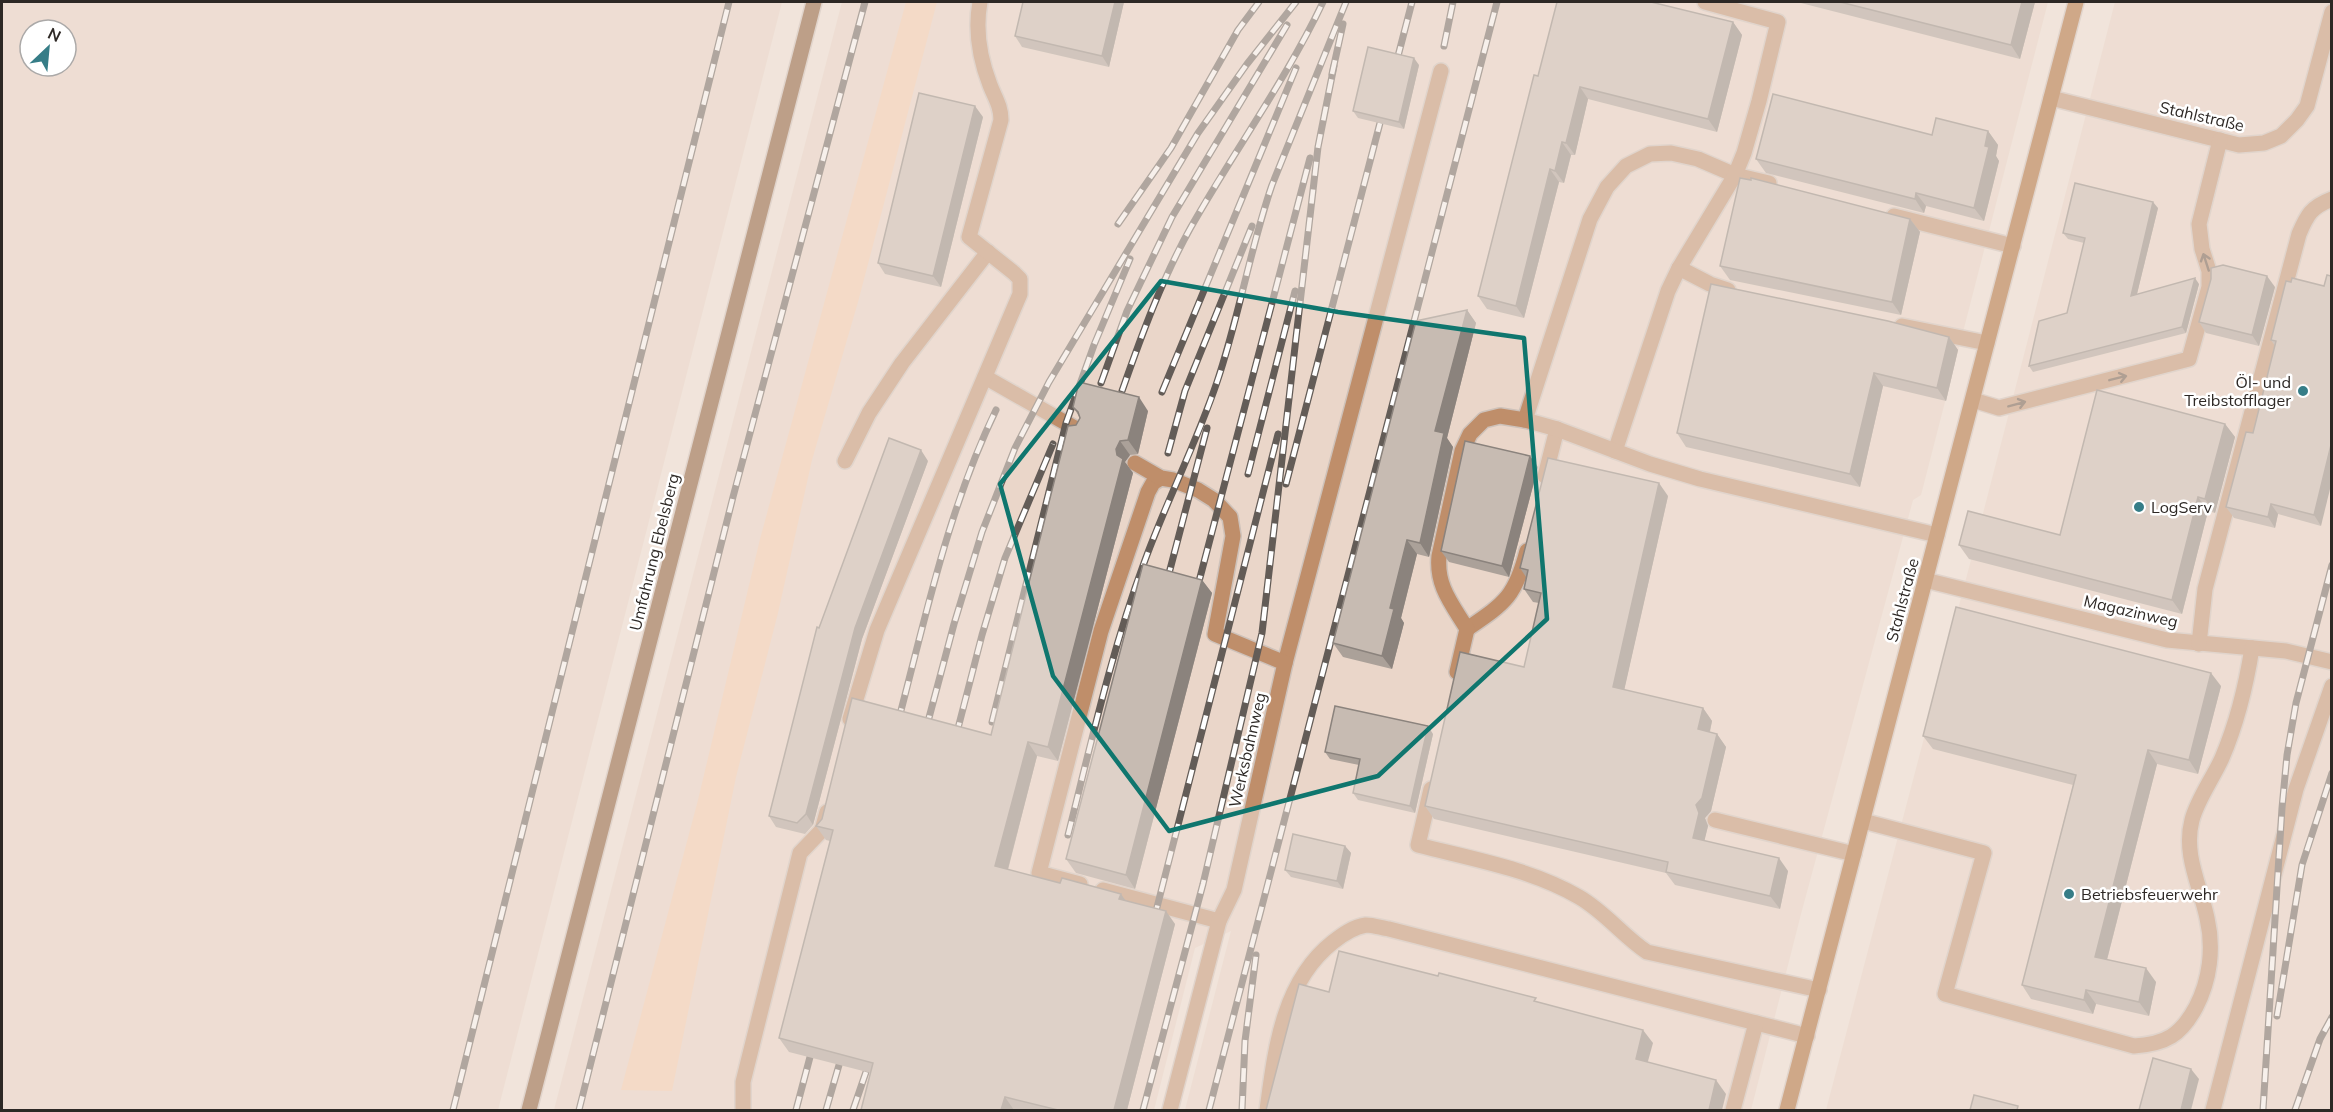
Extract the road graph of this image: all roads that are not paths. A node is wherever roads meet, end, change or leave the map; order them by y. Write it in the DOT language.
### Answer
graph roads {
  1 [pos="814,2"];
  2 [pos="980,2"];
  3 [pos="1706,2"];
  4 [pos="2076,2"];
  5 [pos="2331,12"];
  6 [pos="1441,71"];
  7 [pos="2051,98"];
  8 [pos="2220,140"];
  9 [pos="1735,175"];
  10 [pos="1782,187"];
  11 [pos="2331,199"];
  12 [pos="1875,211"];
  13 [pos="2013,246"];
  14 [pos="988,252"];
  15 [pos="1679,268"];
  16 [pos="1738,292"];
  17 [pos="1888,323"];
  18 [pos="1987,343"];
  19 [pos="985,377"];
  20 [pos="1972,400"];
  21 [pos="1525,420"];
  22 [pos="1557,429"];
  23 [pos="1080,431"];
  24 [pos="1615,451"];
  25 [pos="845,461"];
  26 [pos="1135,463"];
  27 [pos="1161,478"];
  28 [pos="1543,486"];
  29 [pos="1532,531"];
  30 [pos="1937,535"];
  31 [pos="1925,580"];
  32 [pos="1467,629"];
  33 [pos="2199,644"];
  34 [pos="2252,648"];
  35 [pos="2331,662"];
  36 [pos="1285,663"];
  37 [pos="1454,686"];
  38 [pos="2331,686"];
  39 [pos="848,729"];
  40 [pos="1434,776"];
  41 [pos="831,796"];
  42 [pos="1715,820"];
  43 [pos="1863,821"];
  44 [pos="1854,854"];
  45 [pos="1219,921"];
  46 [pos="1819,990"];
  47 [pos="1756,1023"];
  48 [pos="1807,1036"];
  49 [pos="528,1110"];
  50 [pos="743,1110"];
  51 [pos="1170,1110"];
  52 [pos="1267,1110"];
  53 [pos="1733,1110"];
  54 [pos="1787,1110"];
  55 [pos="2213,1110"];
  1 -- 49 [label="main road, Umfahrung Ebelsberg"];
  2 -- 14 [label="street"];
  3 -- 9 [label="street"];
  4 -- 7 [label="street, Stahlstraße"];
  5 -- 8 [label="street, Stahlstraße"];
  6 -- 36 [label="street, Werksbahnweg"];
  7 -- 8 [label="street, Stahlstraße"];
  7 -- 13 [label="street, Stahlstraße"];
  20 -- 8 [label="street, one-way"];
  9 -- 10 [label="street"];
  9 -- 15 [label="street"];
  9 -- 21 [label="street"];
  11 -- 33 [label="street"];
  12 -- 13 [label="street"];
  13 -- 18 [label="street, Stahlstraße"];
  14 -- 19 [label="street"];
  14 -- 25 [label="street"];
  15 -- 16 [label="street"];
  15 -- 24 [label="street"];
  17 -- 18 [label="street"];
  18 -- 20 [label="street, Stahlstraße"];
  19 -- 23 [label="street"];
  19 -- 39 [label="street"];
  20 -- 30 [label="street, Stahlstraße"];
  21 -- 22 [label="street"];
  21 -- 32 [label="street"];
  22 -- 24 [label="street"];
  22 -- 28 [label="street"];
  24 -- 30 [label="street"];
  26 -- 27 [label="street"];
  27 -- 36 [label="street"];
  27 -- 45 [label="street"];
  29 -- 32 [label="street"];
  30 -- 31 [label="street, Stahlstraße"];
  31 -- 33 [label="street, Magazinweg"];
  31 -- 43 [label="street, Stahlstraße"];
  32 -- 37 [label="street"];
  33 -- 34 [label="street, Magazinweg"];
  34 -- 35 [label="street, Magazinweg"];
  34 -- 43 [label="street"];
  36 -- 45 [label="street, Werksbahnweg"];
  38 -- 55 [label="street"];
  40 -- 46 [label="street"];
  41 -- 50 [label="street"];
  42 -- 44 [label="street"];
  43 -- 44 [label="street, Stahlstraße"];
  44 -- 46 [label="street, Stahlstraße"];
  45 -- 51 [label="street, Werksbahnweg"];
  46 -- 48 [label="street, Stahlstraße"];
  47 -- 48 [label="street"];
  47 -- 52 [label="street"];
  47 -- 53 [label="street"];
  48 -- 54 [label="street, Stahlstraße"];
}
